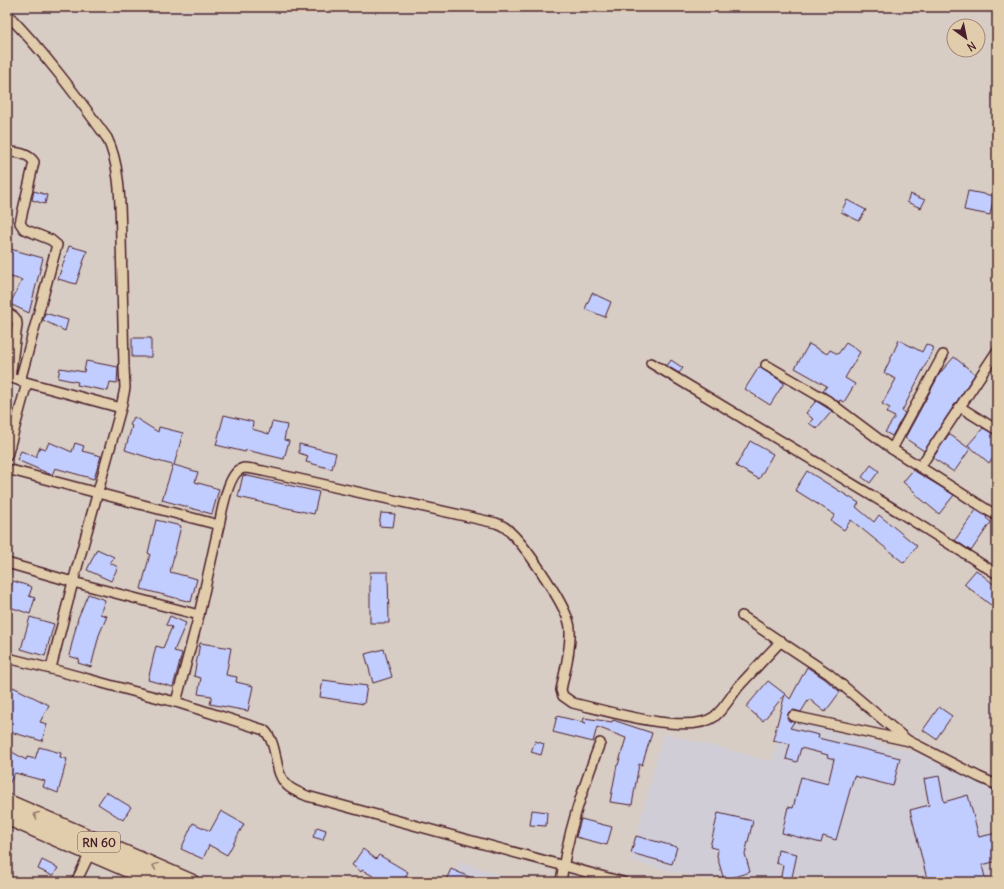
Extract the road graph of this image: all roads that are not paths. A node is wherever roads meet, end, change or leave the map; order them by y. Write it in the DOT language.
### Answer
graph roads {
  1 [pos="7,14"];
  2 [pos="7,153"];
  3 [pos="7,313"];
  4 [pos="997,351"];
  5 [pos="943,355"];
  6 [pos="651,363"];
  7 [pos="766,365"];
  8 [pos="8,378"];
  9 [pos="24,382"];
  10 [pos="960,407"];
  11 [pos="122,408"];
  12 [pos="997,430"];
  13 [pos="892,449"];
  14 [pos="7,456"];
  15 [pos="920,467"];
  16 [pos="7,469"];
  17 [pos="98,492"];
  18 [pos="997,516"];
  19 [pos="219,525"];
  20 [pos="7,563"];
  21 [pos="997,574"];
  22 [pos="73,582"];
  23 [pos="199,614"];
  24 [pos="742,616"];
  25 [pos="781,642"];
  26 [pos="7,658"];
  27 [pos="51,668"];
  28 [pos="176,702"];
  29 [pos="793,716"];
  30 [pos="908,741"];
  31 [pos="600,743"];
  32 [pos="997,785"];
  33 [pos="7,802"];
  34 [pos="7,817"];
  35 [pos="90,853"];
  36 [pos="563,865"];
  37 [pos="76,882"];
  38 [pos="157,882"];
  39 [pos="191,882"];
  40 [pos="561,882"];
  41 [pos="623,882"];
  1 -- 11 [label="street"];
  2 -- 9 [label="street"];
  3 -- 8 [label="street"];
  4 -- 10 [label="street"];
  5 -- 13 [label="street"];
  6 -- 21 [label="street"];
  7 -- 13 [label="street"];
  8 -- 9 [label="street"];
  9 -- 11 [label="street"];
  9 -- 14 [label="street"];
  10 -- 12 [label="street"];
  10 -- 15 [label="street"];
  11 -- 17 [label="street"];
  13 -- 15 [label="street"];
  15 -- 18 [label="street"];
  16 -- 17 [label="street"];
  17 -- 19 [label="street"];
  17 -- 22 [label="street"];
  19 -- 23 [label="street"];
  19 -- 25 [label="street"];
  20 -- 22 [label="street"];
  22 -- 23 [label="street"];
  22 -- 27 [label="street"];
  23 -- 28 [label="street"];
  24 -- 25 [label="street"];
  25 -- 30 [label="street"];
  26 -- 27 [label="street"];
  27 -- 28 [label="street"];
  28 -- 36 [label="street"];
  29 -- 30 [label="street"];
  30 -- 32 [label="street"];
  31 -- 36 [label="street"];
  39 -- 33 [label="main road, RN 60, one-way"];
  34 -- 35 [label="main road, RN 60"];
  35 -- 37 [label="street"];
  35 -- 38 [label="main road, RN 60"];
  36 -- 40 [label="street"];
  36 -- 41 [label="street"];
}
